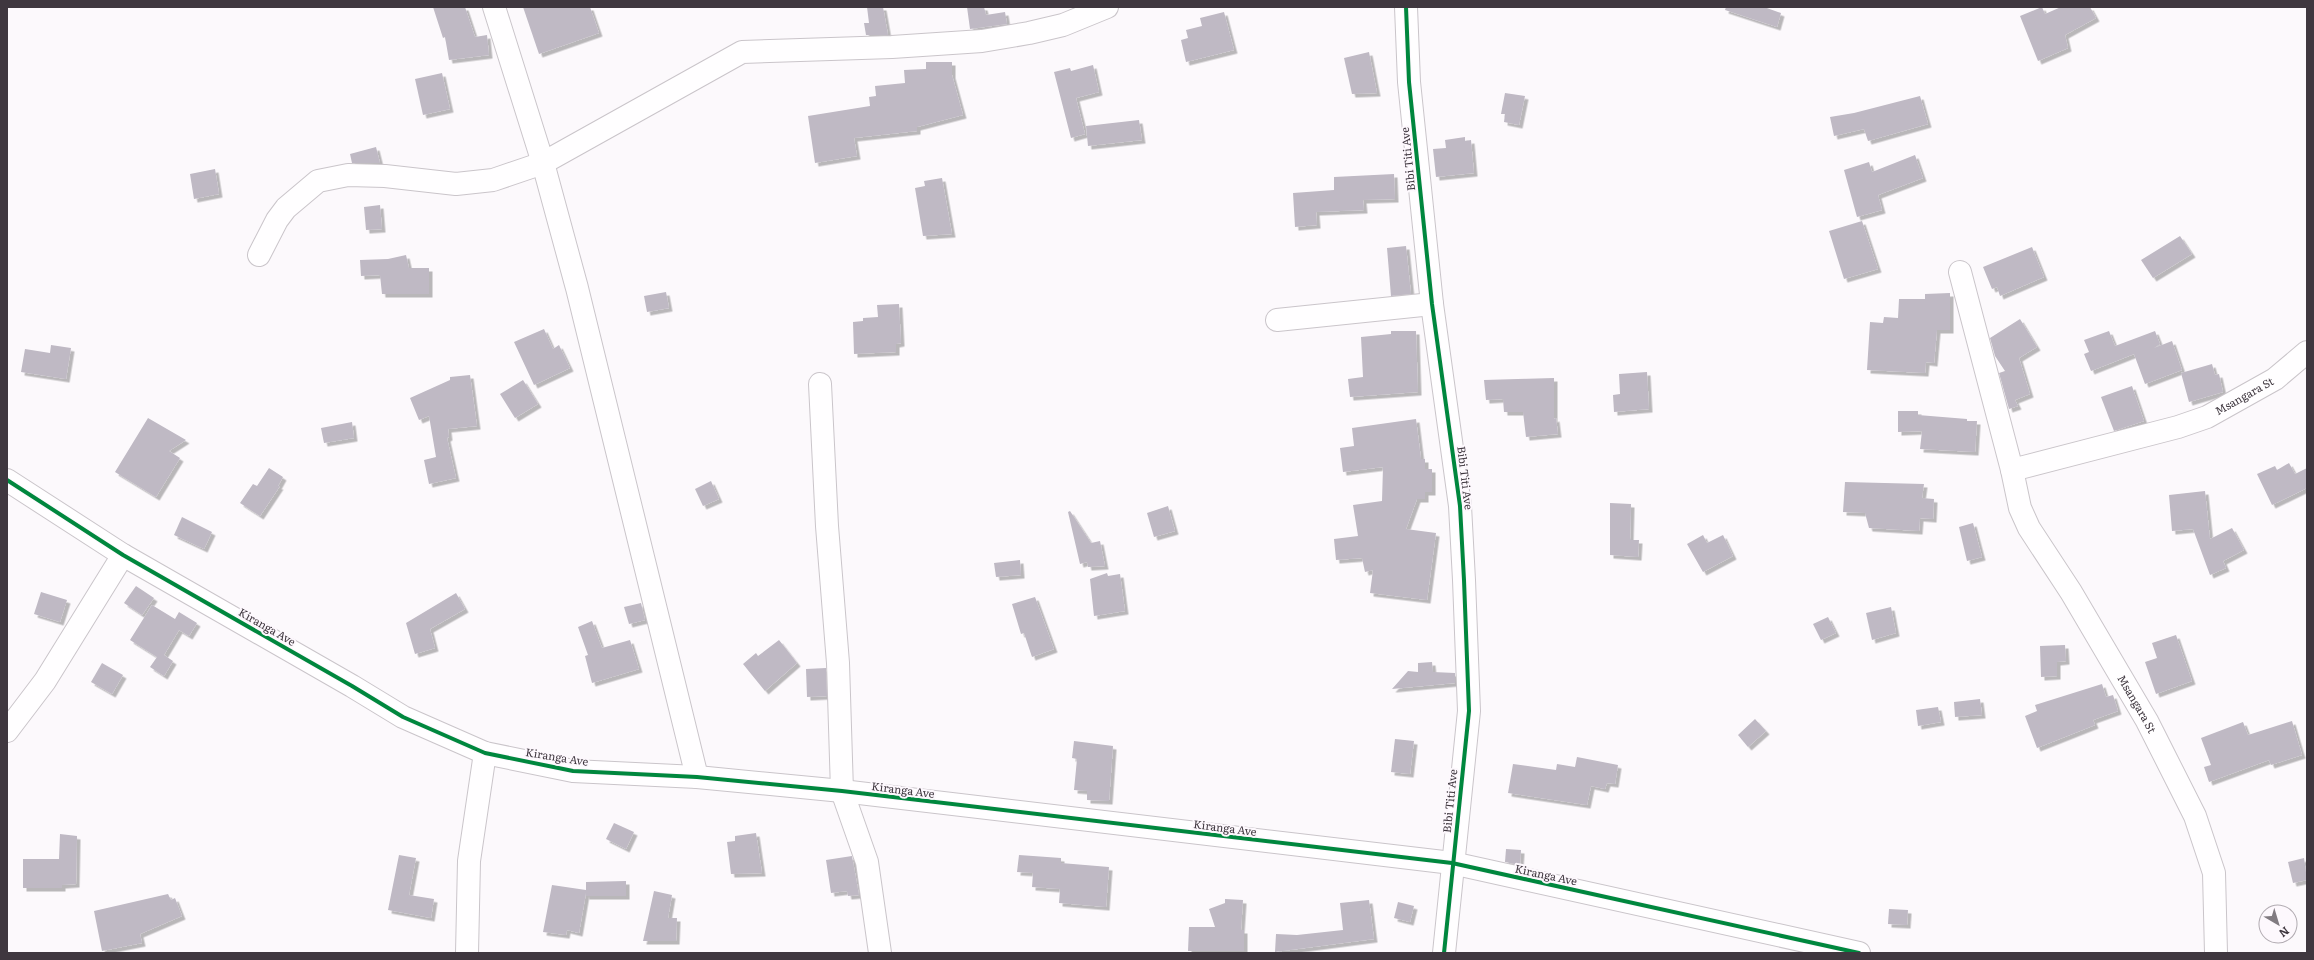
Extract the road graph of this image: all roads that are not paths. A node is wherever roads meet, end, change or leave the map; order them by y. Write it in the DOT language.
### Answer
graph roads {
  1 [pos="494,7"];
  2 [pos="1107,7"];
  3 [pos="1406,7"];
  4 [pos="543,163"];
  5 [pos="259,255"];
  6 [pos="1960,272"];
  7 [pos="1432,304"];
  8 [pos="1277,320"];
  9 [pos="2307,352"];
  10 [pos="820,384"];
  11 [pos="2012,470"];
  12 [pos="7,480"];
  13 [pos="123,556"];
  14 [pos="7,730"];
  15 [pos="485,753"];
  16 [pos="697,777"];
  17 [pos="842,791"];
  18 [pos="1452,864"];
  19 [pos="467,953"];
  20 [pos="880,953"];
  21 [pos="1444,953"];
  22 [pos="1859,953"];
  23 [pos="2216,953"];
  1 -- 4 [label="street"];
  2 -- 4 [label="street"];
  3 -- 7 [label="street, Bibi Titi Ave"];
  4 -- 5 [label="street"];
  4 -- 16 [label="street"];
  6 -- 11 [label="street, Msangara St"];
  7 -- 8 [label="street"];
  7 -- 18 [label="street, Bibi Titi Ave"];
  9 -- 11 [label="street, Msangara St"];
  10 -- 17 [label="street"];
  11 -- 23 [label="street, Msangara St"];
  12 -- 13 [label="street, Kiranga Ave"];
  13 -- 14 [label="street"];
  13 -- 15 [label="street, Kiranga Ave"];
  15 -- 16 [label="street, Kiranga Ave"];
  15 -- 19 [label="street"];
  16 -- 17 [label="street, Kiranga Ave"];
  17 -- 18 [label="street, Kiranga Ave"];
  17 -- 20 [label="street"];
  18 -- 21 [label="street, Bibi Titi Ave"];
  18 -- 22 [label="street, Kiranga Ave"];
}
